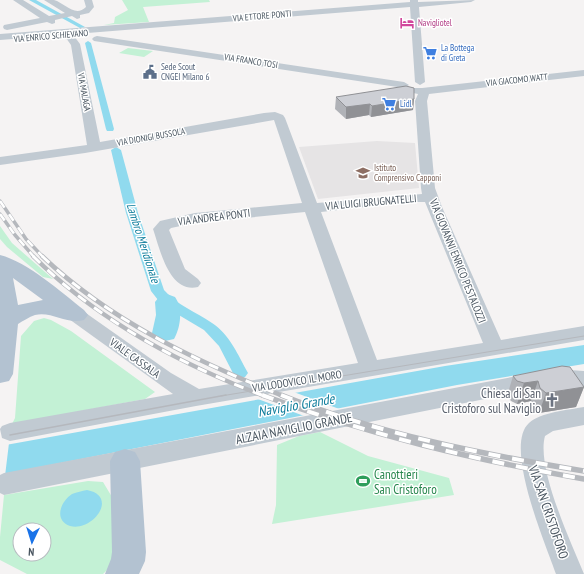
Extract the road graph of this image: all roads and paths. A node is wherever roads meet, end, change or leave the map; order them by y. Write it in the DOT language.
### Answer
graph roads {
  1 [pos="18,0"];
  2 [pos="48,0"];
  3 [pos="88,0"];
  4 [pos="424,0"];
  5 [pos="471,0"];
  6 [pos="311,4"];
  7 [pos="414,4"];
  8 [pos="376,6"];
  9 [pos="319,11"];
  10 [pos="72,14"];
  11 [pos="51,18"];
  12 [pos="0,28"];
  13 [pos="100,33"];
  14 [pos="0,37"];
  15 [pos="75,38"];
  16 [pos="0,41"];
  17 [pos="584,73"];
  18 [pos="420,89"];
  19 [pos="94,147"];
  20 [pos="0,162"];
  21 [pos="431,198"];
  22 [pos="311,208"];
  23 [pos="0,261"];
  24 [pos="0,270"];
  25 [pos="192,283"];
  26 [pos="76,316"];
  27 [pos="7,320"];
  28 [pos="584,333"];
  29 [pos="495,348"];
  30 [pos="1,368"];
  31 [pos="370,369"];
  32 [pos="584,380"];
  33 [pos="196,398"];
  34 [pos="584,416"];
  35 [pos="10,432"];
  36 [pos="124,461"];
  37 [pos="4,484"];
  38 [pos="122,574"];
  39 [pos="570,574"];
  1 -- 11 [label="street"];
  2 -- 10 [label="street"];
  3 -- 10 [label="street"];
  4 -- 7 [label="street, VIA ETTORE PONTI"];
  5 -- 7 [label="street, VIA ETTORE PONTI"];
  6 -- 9 [label="street"];
  7 -- 8 [label="street, VIA ETTORE PONTI"];
  7 -- 8 [label="street, VIA ETTORE PONTI"];
  7 -- 18 [label="street, VIA GIOVANNI ENRICO PESTALOZZI"];
  8 -- 9 [label="street, VIA ETTORE PONTI"];
  9 -- 13 [label="street, VIA ETTORE PONTI"];
  10 -- 11 [label="street, VIA ENRICO SCHIEVANO"];
  10 -- 13 [label="street"];
  11 -- 12 [label="street, VIA ENRICO SCHIEVANO"];
  11 -- 15 [label="street"];
  13 -- 15 [label="street"];
  13 -- 18 [label="street, VIA FRANCO TOSI"];
  14 -- 15 [label="street, VIA ENRICO SCHIEVANO"];
  15 -- 16 [label="street, VIA ENRICO SCHIEVANO"];
  15 -- 19 [label="street, VIA MALAGA"];
  17 -- 18 [label="street, VIA GIACOMO WATT"];
  18 -- 21 [label="street, VIA GIOVANNI ENRICO PESTALOZZI"];
  19 -- 20 [label="street, VIA DIONIGI BUSSOLA"];
  19 -- 22 [label="street, VIA DIONIGI BUSSOLA"];
  21 -- 22 [label="street, VIA LUIGI BRUGNATELLI"];
  21 -- 29 [label="street, VIA GIOVANNI ENRICO PESTALOZZI"];
  22 -- 25 [label="street, VIA ANDREA PONTI"];
  22 -- 31 [label="street"];
  23 -- 26 [label="main road"];
  24 -- 27 [label="main road"];
  26 -- 27 [label="main road"];
  26 -- 33 [label="street, VIALE CASSALA"];
  27 -- 30 [label="main road"];
  28 -- 29 [label="street, VIA LODOVICO IL MORO"];
  29 -- 31 [label="street, VIA LODOVICO IL MORO"];
  31 -- 33 [label="street, VIA LODOVICO IL MORO"];
  32 -- 36 [label="street, ALZAIA NAVIGLIO GRANDE"];
  33 -- 35 [label="street, VIA LODOVICO IL MORO"];
  34 -- 39 [label="street, VIA SAN CRISTOFORO"];
  36 -- 37 [label="street, ALZAIA NAVIGLIO GRANDE"];
  36 -- 38 [label="main road"];
}
